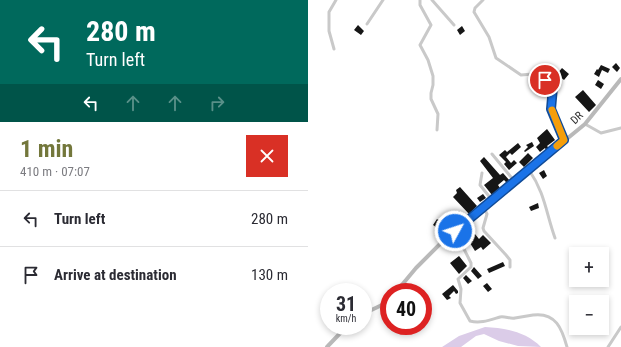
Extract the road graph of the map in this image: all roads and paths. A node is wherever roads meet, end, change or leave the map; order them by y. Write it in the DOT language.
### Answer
graph roads {
  1 [pos="336,0"];
  2 [pos="383,0"];
  3 [pos="420,0"];
  4 [pos="432,0"];
  5 [pos="483,0"];
  6 [pos="367,24"];
  7 [pos="454,25"];
  8 [pos="334,49"];
  9 [pos="621,79"];
  10 [pos="585,124"];
  11 [pos="621,128"];
  12 [pos="438,130"];
  13 [pos="564,140"];
  14 [pos="492,154"];
  15 [pos="529,170"];
  16 [pos="482,173"];
  17 [pos="515,182"];
  18 [pos="492,200"];
  19 [pos="483,206"];
  20 [pos="455,231"];
  21 [pos="555,238"];
  22 [pos="510,267"];
  23 [pos="404,283"];
  24 [pos="621,327"];
  25 [pos="338,335"];
  26 [pos="327,347"];
  27 [pos="567,347"];
  28 [pos="608,347"];
  1 -- 8 [label="street"];
  2 -- 6 [label="street"];
  3 -- 12 [label="street"];
  4 -- 7 [label="street"];
  5 -- 13 [label="street"];
  9 -- 10 [label="street, DR"];
  10 -- 11 [label="street"];
  10 -- 13 [label="street, DR"];
  13 -- 15 [label="street, DR"];
  14 -- 17 [label="street"];
  15 -- 17 [label="street, DR"];
  15 -- 21 [label="street"];
  16 -- 18 [label="street"];
  17 -- 18 [label="street, DR"];
  18 -- 19 [label="street, DR"];
  19 -- 20 [label="street, DR"];
  19 -- 22 [label="street"];
  20 -- 23 [label="street, DR"];
  20 -- 27 [label="street"];
  24 -- 28 [label="street"];
  25 -- 26 [label="street"];
}
